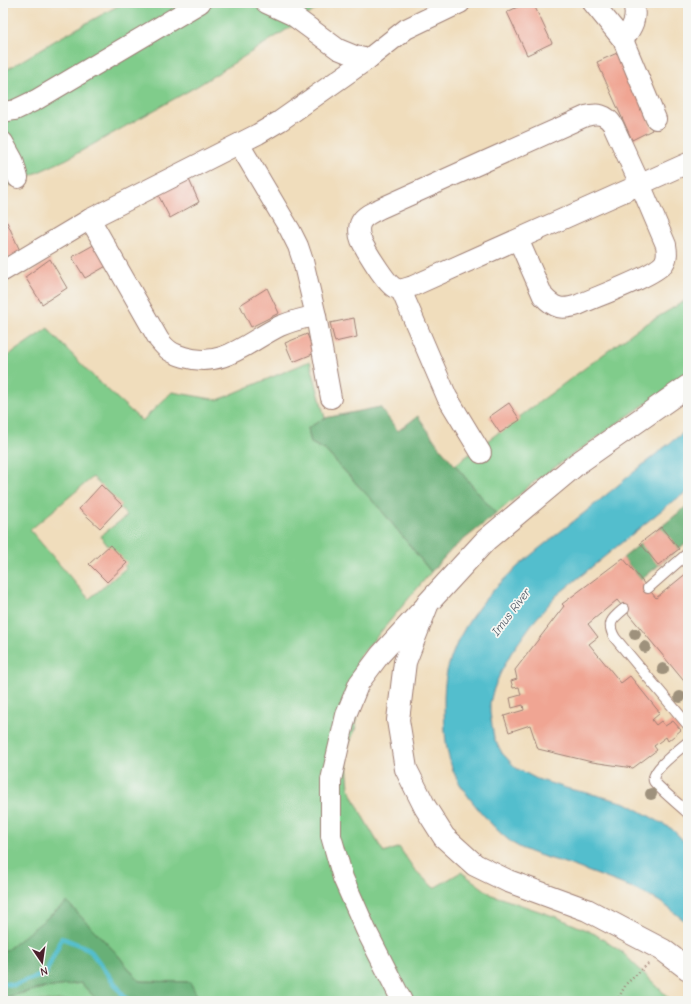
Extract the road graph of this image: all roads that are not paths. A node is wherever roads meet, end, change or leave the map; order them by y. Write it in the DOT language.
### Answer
graph roads {
  1 [pos="200,3"];
  2 [pos="266,3"];
  3 [pos="460,3"];
  4 [pos="593,3"];
  5 [pos="633,3"];
  6 [pos="623,40"];
  7 [pos="368,59"];
  8 [pos="3,112"];
  9 [pos="656,119"];
  10 [pos="3,142"];
  11 [pos="239,144"];
  12 [pos="688,163"];
  13 [pos="18,178"];
  14 [pos="640,184"];
  15 [pos="90,219"];
  16 [pos="518,239"];
  17 [pos="3,270"];
  18 [pos="401,290"];
  19 [pos="316,316"];
  20 [pos="688,386"];
  21 [pos="331,398"];
  22 [pos="481,453"];
  23 [pos="688,553"];
  24 [pos="648,588"];
  25 [pos="428,603"];
  26 [pos="624,609"];
  27 [pos="688,725"];
  28 [pos="688,742"];
  29 [pos="688,813"];
  30 [pos="688,969"];
  31 [pos="402,1001"];
  1 -- 8 [label="street"];
  2 -- 7 [label="street"];
  3 -- 7 [label="street"];
  4 -- 6 [label="street"];
  5 -- 6 [label="street"];
  6 -- 9 [label="street"];
  7 -- 11 [label="street"];
  10 -- 13 [label="street"];
  11 -- 15 [label="street"];
  11 -- 19 [label="street"];
  12 -- 14 [label="street"];
  14 -- 16 [label="street"];
  14 -- 16 [label="street"];
  14 -- 18 [label="street"];
  15 -- 17 [label="street"];
  15 -- 19 [label="street"];
  16 -- 18 [label="street"];
  18 -- 22 [label="street"];
  19 -- 21 [label="street"];
  20 -- 25 [label="main road"];
  23 -- 24 [label="lane"];
  25 -- 30 [label="main road"];
  25 -- 31 [label="street"];
  26 -- 27 [label="lane"];
  28 -- 29 [label="lane"];
}
